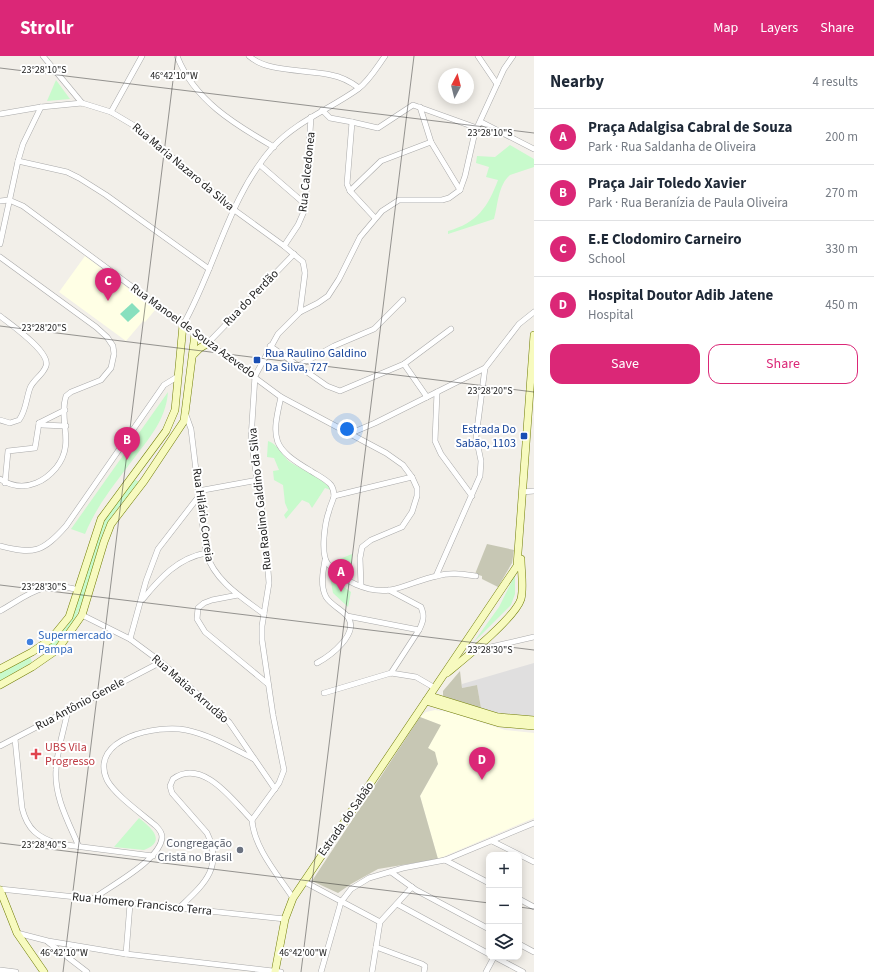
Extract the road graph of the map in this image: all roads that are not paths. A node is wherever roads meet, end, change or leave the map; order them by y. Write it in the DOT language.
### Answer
graph roads {
  1 [pos="43,56"];
  2 [pos="142,56"];
  3 [pos="177,56"];
  4 [pos="249,56"];
  5 [pos="385,56"];
  6 [pos="478,56"];
  7 [pos="513,56"];
  8 [pos="496,84"];
  9 [pos="359,88"];
  10 [pos="82,103"];
  11 [pos="41,107"];
  12 [pos="420,107"];
  13 [pos="322,110"];
  14 [pos="111,112"];
  15 [pos="0,114"];
  16 [pos="311,117"];
  17 [pos="352,122"];
  18 [pos="481,122"];
  19 [pos="477,128"];
  20 [pos="431,142"];
  21 [pos="274,147"];
  22 [pos="534,149"];
  23 [pos="18,161"];
  24 [pos="260,165"];
  25 [pos="460,190"];
  26 [pos="350,191"];
  27 [pos="9,200"];
  28 [pos="0,201"];
  29 [pos="305,204"];
  30 [pos="233,209"];
  31 [pos="375,218"];
  32 [pos="0,244"];
  33 [pos="284,246"];
  34 [pos="294,254"];
  35 [pos="0,257"];
  36 [pos="208,269"];
  37 [pos="403,300"];
  38 [pos="300,312"];
  39 [pos="534,312"];
  40 [pos="0,316"];
  41 [pos="183,325"];
  42 [pos="451,329"];
  43 [pos="196,334"];
  44 [pos="534,335"];
  45 [pos="208,343"];
  46 [pos="270,346"];
  47 [pos="194,355"];
  48 [pos="404,364"];
  49 [pos="298,366"];
  50 [pos="485,368"];
  51 [pos="255,376"];
  52 [pos="178,377"];
  53 [pos="437,392"];
  54 [pos="281,397"];
  55 [pos="427,397"];
  56 [pos="65,410"];
  57 [pos="186,416"];
  58 [pos="0,420"];
  59 [pos="39,424"];
  60 [pos="66,426"];
  61 [pos="349,434"];
  62 [pos="134,473"];
  63 [pos="412,477"];
  64 [pos="0,479"];
  65 [pos="258,480"];
  66 [pos="144,481"];
  67 [pos="5,482"];
  68 [pos="534,490"];
  69 [pos="522,492"];
  70 [pos="199,493"];
  71 [pos="334,496"];
  72 [pos="472,496"];
  73 [pos="519,543"];
  74 [pos="0,546"];
  75 [pos="206,553"];
  76 [pos="325,560"];
  77 [pos="436,576"];
  78 [pos="476,576"];
  79 [pos="361,586"];
  80 [pos="78,590"];
  81 [pos="389,590"];
  82 [pos="238,595"];
  83 [pos="141,601"];
  84 [pos="0,611"];
  85 [pos="264,614"];
  86 [pos="82,615"];
  87 [pos="347,616"];
  88 [pos="419,630"];
  89 [pos="534,637"];
  90 [pos="130,639"];
  91 [pos="466,641"];
  92 [pos="32,652"];
  93 [pos="473,652"];
  94 [pos="161,662"];
  95 [pos="38,663"];
  96 [pos="317,664"];
  97 [pos="0,669"];
  98 [pos="391,673"];
  99 [pos="443,677"];
  100 [pos="268,684"];
  101 [pos="0,685"];
  102 [pos="437,686"];
  103 [pos="324,693"];
  104 [pos="428,698"];
  105 [pos="446,701"];
  106 [pos="68,710"];
  107 [pos="534,720"];
  108 [pos="534,726"];
  109 [pos="15,739"];
  110 [pos="0,746"];
  111 [pos="254,759"];
  112 [pos="275,789"];
  113 [pos="252,820"];
  114 [pos="534,823"];
  115 [pos="492,840"];
  116 [pos="79,847"];
  117 [pos="153,856"];
  118 [pos="446,860"];
  119 [pos="534,862"];
  120 [pos="391,872"];
  121 [pos="303,881"];
  122 [pos="486,881"];
  123 [pos="412,887"];
  124 [pos="0,889"];
  125 [pos="293,898"];
  126 [pos="93,899"];
  127 [pos="522,901"];
  128 [pos="341,902"];
  129 [pos="130,904"];
  130 [pos="397,904"];
  131 [pos="2,905"];
  132 [pos="180,907"];
  133 [pos="534,907"];
  134 [pos="285,919"];
  135 [pos="380,922"];
  136 [pos="486,926"];
  137 [pos="17,933"];
  138 [pos="48,941"];
  139 [pos="522,946"];
  140 [pos="376,947"];
  141 [pos="486,952"];
  142 [pos="534,952"];
  143 [pos="126,954"];
  144 [pos="492,960"];
  145 [pos="500,960"];
  146 [pos="0,970"];
  147 [pos="16,972"];
  148 [pos="44,972"];
  149 [pos="87,972"];
  150 [pos="277,972"];
  151 [pos="321,972"];
  152 [pos="372,972"];
  153 [pos="424,972"];
  154 [pos="486,972"];
  155 [pos="523,972"];
  1 -- 10 [label="street"];
  2 -- 14 [label="street"];
  3 -- 21 [label="street"];
  4 -- 9 [label="street"];
  5 -- 9 [label="street"];
  6 -- 8 [label="street"];
  7 -- 8 [label="street"];
  8 -- 18 [label="street"];
  9 -- 13 [label="street"];
  10 -- 11 [label="street, Rua Maria Nazaro da Silva"];
  10 -- 14 [label="street, Rua Maria Nazaro da Silva"];
  11 -- 15 [label="street, Rua Maria Nazaro da Silva"];
  11 -- 23 [label="street"];
  12 -- 17 [label="street"];
  12 -- 19 [label="street"];
  12 -- 20 [label="street"];
  13 -- 16 [label="street"];
  13 -- 17 [label="street"];
  14 -- 30 [label="street, Rua Maria Nazaro da Silva"];
  16 -- 21 [label="street"];
  16 -- 29 [label="street, Rua Calcedonea"];
  17 -- 26 [label="street"];
  18 -- 19 [label="street"];
  18 -- 22 [label="street"];
  19 -- 25 [label="street"];
  20 -- 25 [label="street"];
  20 -- 26 [label="street"];
  21 -- 24 [label="street"];
  23 -- 27 [label="street"];
  23 -- 36 [label="street"];
  24 -- 29 [label="street"];
  24 -- 30 [label="street"];
  25 -- 31 [label="street, Rua Raolino Galdino da Silva"];
  26 -- 31 [label="street"];
  27 -- 28 [label="street"];
  27 -- 32 [label="street"];
  27 -- 41 [label="street, Rua Manoel de Souza Azevedo"];
  29 -- 33 [label="street, Rua Calcedonea"];
  30 -- 33 [label="street, Rua Maria Nazaro da Silva"];
  30 -- 36 [label="street"];
  31 -- 38 [label="street, Rua Raolino Galdino da Silva"];
  33 -- 34 [label="street, Rua Maria Nazaro da Silva"];
  34 -- 38 [label="street, Rua Maria Nazaro da Silva"];
  34 -- 45 [label="street, Rua do Perdão"];
  35 -- 56 [label="street"];
  36 -- 41 [label="street"];
  37 -- 49 [label="street"];
  38 -- 46 [label="street, Rua Raolino Galdino da Silva"];
  39 -- 50 [label="street"];
  40 -- 58 [label="street"];
  41 -- 43 [label="street, Rua Manoel de Souza Azevedo"];
  41 -- 52 [label="street"];
  42 -- 48 [label="street"];
  43 -- 45 [label="street, Rua Manoel de Souza Azevedo"];
  43 -- 47 [label="street"];
  44 -- 69 [label="street, Estrada do Sabão"];
  45 -- 47 [label="street"];
  45 -- 51 [label="street, Rua Manoel de Souza Azevedo"];
  46 -- 49 [label="street"];
  46 -- 51 [label="street, Rua Raolino Galdino da Silva"];
  47 -- 57 [label="street"];
  48 -- 49 [label="street"];
  48 -- 55 [label="street"];
  50 -- 53 [label="street"];
  50 -- 72 [label="street"];
  51 -- 54 [label="street, Rua Manoel de Souza Azevedo"];
  51 -- 65 [label="street, Rua Raolino Galdino da Silva"];
  52 -- 62 [label="street"];
  52 -- 74 [label="street"];
  53 -- 55 [label="street"];
  53 -- 72 [label="street"];
  54 -- 61 [label="street, Rua Manoel de Souza Azevedo"];
  54 -- 71 [label="street"];
  55 -- 61 [label="street"];
  56 -- 59 [label="street"];
  56 -- 60 [label="street"];
  57 -- 66 [label="street"];
  57 -- 70 [label="street, Rua Hilário Correia"];
  59 -- 60 [label="street"];
  59 -- 67 [label="street"];
  60 -- 67 [label="street"];
  61 -- 63 [label="street, Rua Manoel de Souza Azevedo"];
  62 -- 66 [label="street"];
  62 -- 80 [label="street"];
  63 -- 71 [label="street"];
  63 -- 79 [label="street"];
  64 -- 67 [label="street"];
  65 -- 70 [label="street"];
  65 -- 85 [label="street, Rua Raolino Galdino da Silva"];
  66 -- 86 [label="street"];
  68 -- 69 [label="street"];
  69 -- 73 [label="street, Estrada do Sabão"];
  70 -- 75 [label="street, Rua Hilário Correia"];
  70 -- 83 [label="street"];
  71 -- 76 [label="street"];
  72 -- 77 [label="street"];
  73 -- 91 [label="street, Estrada do Sabão"];
  73 -- 93 [label="street, Estrada do Sabão"];
  75 -- 82 [label="street, Rua Hilário Correia"];
  75 -- 83 [label="street"];
  76 -- 79 [label="street"];
  76 -- 87 [label="street"];
  77 -- 78 [label="street"];
  77 -- 81 [label="street"];
  79 -- 81 [label="street"];
  80 -- 84 [label="street"];
  80 -- 92 [label="street"];
  81 -- 88 [label="street"];
  82 -- 85 [label="street, Rua Hilário Correia"];
  82 -- 100 [label="street"];
  83 -- 90 [label="street"];
  85 -- 100 [label="street, Rua Raolino Galdino da Silva"];
  86 -- 90 [label="street, Rua Matias Arrudão"];
  86 -- 95 [label="street"];
  87 -- 88 [label="street"];
  87 -- 96 [label="street"];
  88 -- 98 [label="street"];
  89 -- 93 [label="street"];
  90 -- 94 [label="street, Rua Matias Arrudão"];
  91 -- 93 [label="street"];
  91 -- 99 [label="street, Estrada do Sabão"];
  92 -- 95 [label="street"];
  92 -- 97 [label="street"];
  93 -- 99 [label="street, Estrada do Sabão"];
  94 -- 106 [label="street, Rua Antônio Genele"];
  94 -- 111 [label="street, Rua Matias Arrudão"];
  95 -- 101 [label="street"];
  98 -- 102 [label="street"];
  98 -- 103 [label="street"];
  99 -- 102 [label="street, Estrada do Sabão"];
  100 -- 112 [label="street, Rua Raolino Galdino da Silva"];
  102 -- 104 [label="street, Estrada do Sabão"];
  102 -- 105 [label="street"];
  104 -- 105 [label="street"];
  104 -- 108 [label="street"];
  104 -- 121 [label="street, Estrada do Sabão"];
  105 -- 107 [label="street"];
  106 -- 109 [label="street, Rua Antônio Genele"];
  106 -- 116 [label="street"];
  109 -- 110 [label="street, Rua Antônio Genele"];
  109 -- 116 [label="street"];
  111 -- 112 [label="street, Rua Matias Arrudão"];
  111 -- 117 [label="street"];
  112 -- 113 [label="street, Rua Raolino Galdino da Silva"];
  113 -- 125 [label="street"];
  113 -- 132 [label="street"];
  114 -- 115 [label="street"];
  115 -- 118 [label="street"];
  115 -- 119 [label="street"];
  116 -- 117 [label="street"];
  117 -- 126 [label="street"];
  118 -- 120 [label="street"];
  118 -- 122 [label="street"];
  120 -- 123 [label="street"];
  120 -- 128 [label="street"];
  121 -- 125 [label="street, Estrada do Sabão"];
  121 -- 128 [label="street"];
  123 -- 130 [label="street"];
  123 -- 136 [label="street"];
  124 -- 126 [label="street, Rua Homero Francisco Terra"];
  124 -- 131 [label="street"];
  125 -- 134 [label="street, Estrada do Sabão"];
  126 -- 129 [label="street, Rua Homero Francisco Terra"];
  127 -- 133 [label="street"];
  128 -- 135 [label="street"];
  128 -- 151 [label="street"];
  129 -- 132 [label="street, Rua Homero Francisco Terra"];
  129 -- 143 [label="street"];
  130 -- 135 [label="street"];
  130 -- 141 [label="street"];
  131 -- 137 [label="street"];
  132 -- 134 [label="street, Rua Homero Francisco Terra"];
  134 -- 150 [label="street, Estrada do Sabão"];
  135 -- 140 [label="street"];
  137 -- 138 [label="street"];
  137 -- 148 [label="street"];
  138 -- 143 [label="street"];
  138 -- 149 [label="street"];
  139 -- 142 [label="street"];
  140 -- 152 [label="street"];
  140 -- 153 [label="street"];
  143 -- 150 [label="street"];
  144 -- 154 [label="street"];
  145 -- 155 [label="street"];
  146 -- 147 [label="street"];
}
